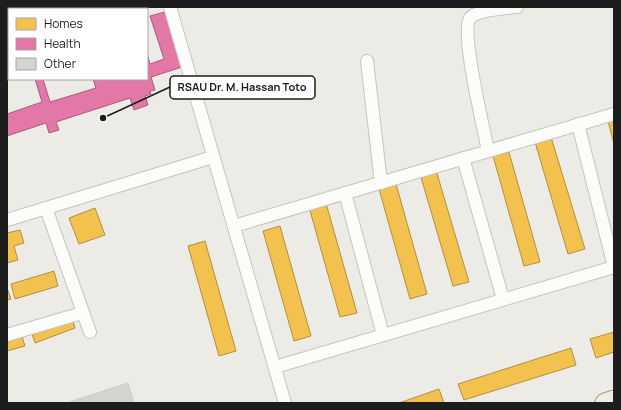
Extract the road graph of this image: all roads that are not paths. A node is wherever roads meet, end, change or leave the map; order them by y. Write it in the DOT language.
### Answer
graph roads {
  1 [pos="170,7"];
  2 [pos="517,7"];
  3 [pos="367,61"];
  4 [pos="614,114"];
  5 [pos="578,124"];
  6 [pos="488,151"];
  7 [pos="213,157"];
  8 [pos="463,158"];
  9 [pos="381,183"];
  10 [pos="345,193"];
  11 [pos="46,208"];
  12 [pos="7,220"];
  13 [pos="234,226"];
  14 [pos="614,267"];
  15 [pos="503,300"];
  16 [pos="82,312"];
  17 [pos="90,332"];
  18 [pos="7,335"];
  19 [pos="383,335"];
  20 [pos="275,367"];
  21 [pos="614,400"];
  22 [pos="284,403"];
  23 [pos="605,403"];
  1 -- 7 [label="street"];
  2 -- 6 [label="street"];
  3 -- 9 [label="street"];
  4 -- 5 [label="street"];
  5 -- 6 [label="street"];
  5 -- 14 [label="street"];
  6 -- 8 [label="street"];
  7 -- 11 [label="street"];
  7 -- 13 [label="street"];
  8 -- 9 [label="street"];
  8 -- 15 [label="street"];
  9 -- 10 [label="street"];
  10 -- 13 [label="street"];
  10 -- 19 [label="street"];
  11 -- 12 [label="street"];
  11 -- 16 [label="street"];
  13 -- 20 [label="street"];
  14 -- 15 [label="street"];
  15 -- 19 [label="street"];
  16 -- 17 [label="street"];
  16 -- 18 [label="street"];
  19 -- 20 [label="street"];
  20 -- 22 [label="street"];
  21 -- 23 [label="main road"];
}
